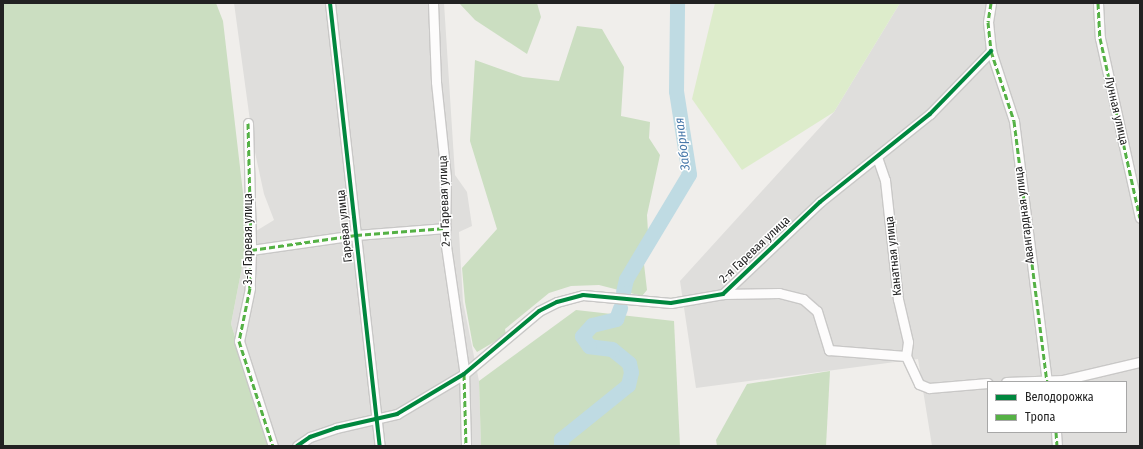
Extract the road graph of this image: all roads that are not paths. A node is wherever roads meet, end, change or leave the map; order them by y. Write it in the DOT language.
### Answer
graph roads {
  1 [pos="330,3"];
  2 [pos="433,3"];
  3 [pos="991,3"];
  4 [pos="1098,3"];
  5 [pos="991,51"];
  6 [pos="248,123"];
  7 [pos="877,157"];
  8 [pos="1140,218"];
  9 [pos="446,228"];
  10 [pos="356,235"];
  11 [pos="251,250"];
  12 [pos="723,294"];
  13 [pos="906,356"];
  14 [pos="1140,362"];
  15 [pos="464,374"];
  16 [pos="1047,380"];
  17 [pos="1026,381"];
  18 [pos="987,383"];
  19 [pos="377,420"];
  20 [pos="1056,433"];
  21 [pos="273,446"];
  22 [pos="296,446"];
  23 [pos="380,446"];
  24 [pos="466,446"];
  25 [pos="1057,446"];
  1 -- 10 [label="street, Гаревая улица"];
  2 -- 9 [label="street, 2-я Гаревая улица"];
  3 -- 5 [label="street"];
  4 -- 8 [label="street, Лунная улица"];
  5 -- 7 [label="street, 2-я Гаревая улица"];
  5 -- 16 [label="street, Авангардная улица"];
  6 -- 11 [label="street, 3-я Гаревая улица"];
  7 -- 12 [label="street, 2-я Гаревая улица"];
  7 -- 13 [label="street, Канатная улица"];
  9 -- 10 [label="street"];
  9 -- 15 [label="street, 2-я Гаревая улица"];
  10 -- 11 [label="street"];
  10 -- 19 [label="street, Гаревая улица"];
  11 -- 21 [label="street, 3-я Гаревая улица"];
  12 -- 13 [label="street"];
  12 -- 15 [label="street, 2-я Гаревая улица"];
  13 -- 18 [label="street"];
  14 -- 16 [label="street"];
  15 -- 19 [label="street, 2-я Гаревая улица"];
  15 -- 24 [label="street"];
  16 -- 17 [label="street"];
  19 -- 22 [label="street, 2-я Гаревая улица"];
  19 -- 23 [label="street, Гаревая улица"];
  20 -- 25 [label="street"];
}
